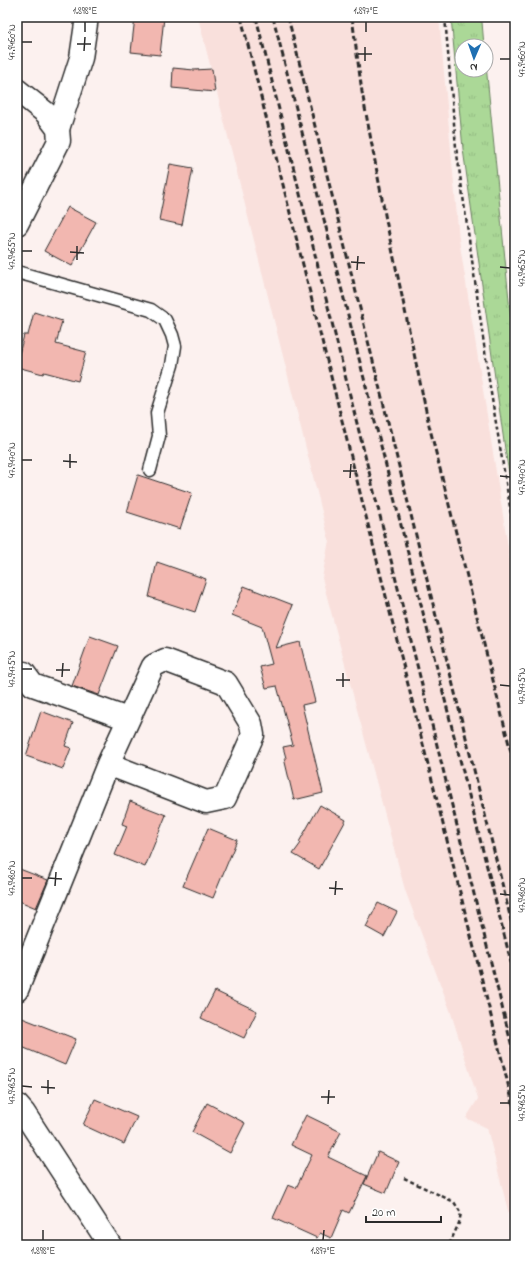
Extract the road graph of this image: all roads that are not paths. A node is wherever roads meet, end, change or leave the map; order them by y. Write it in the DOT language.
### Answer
graph roads {
  1 [pos="87,17"];
  2 [pos="17,90"];
  3 [pos="58,129"];
  4 [pos="17,224"];
  5 [pos="17,272"];
  6 [pos="150,470"];
  7 [pos="24,673"];
  8 [pos="128,719"];
  9 [pos="108,764"];
  10 [pos="17,990"];
  11 [pos="17,1105"];
  12 [pos="110,1245"];
  1 -- 3 [label="street"];
  2 -- 3 [label="street"];
  3 -- 4 [label="street"];
  5 -- 6 [label="lane"];
  7 -- 8 [label="street"];
  8 -- 9 [label="street"];
  8 -- 9 [label="street"];
  9 -- 10 [label="street"];
  11 -- 12 [label="street"];
}
